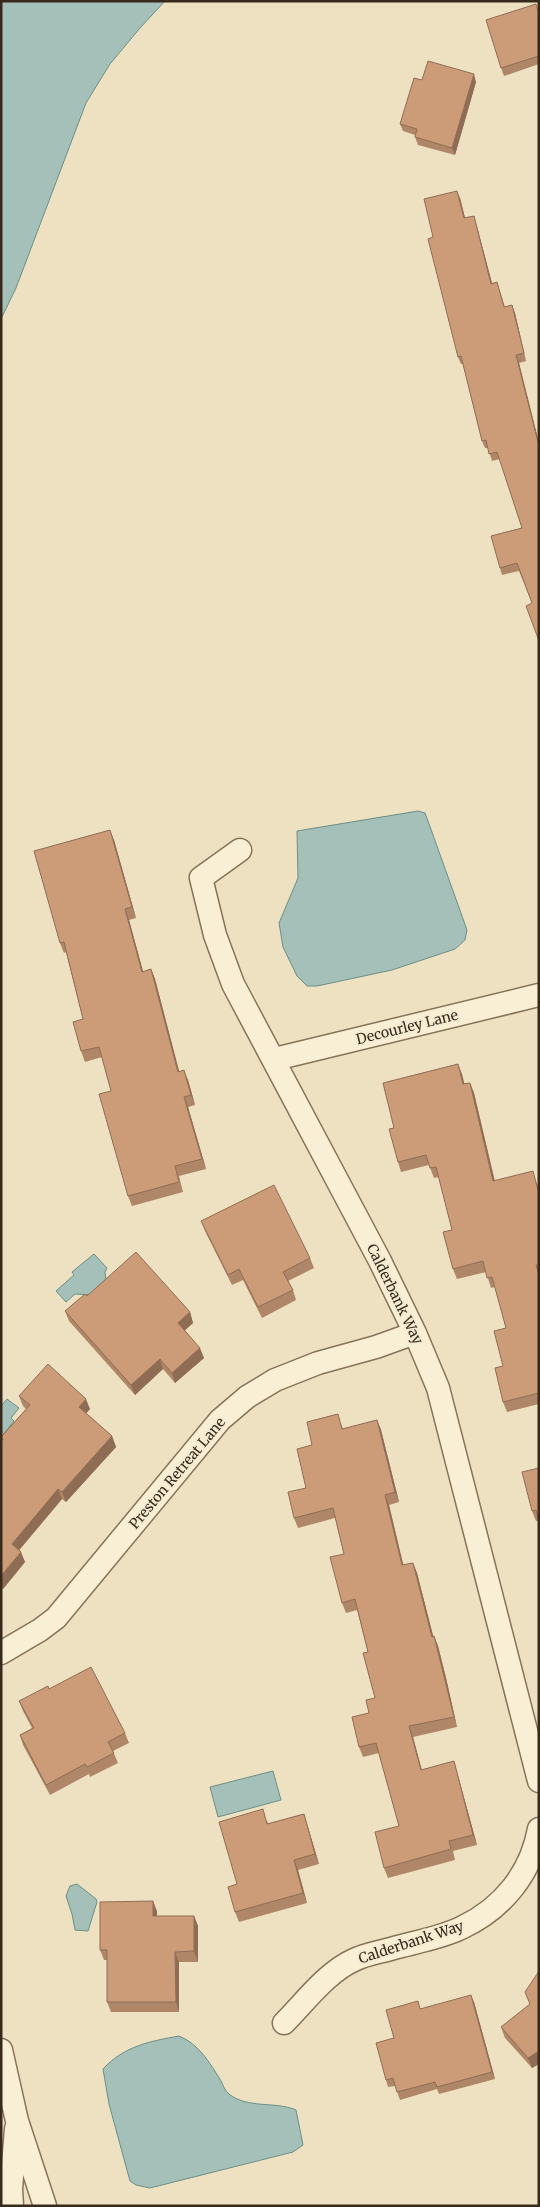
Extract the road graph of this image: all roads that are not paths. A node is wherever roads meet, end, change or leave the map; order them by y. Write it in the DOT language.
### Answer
graph roads {
  1 [pos="240,850"];
  2 [pos="539,995"];
  3 [pos="275,1060"];
  4 [pos="415,1333"];
  5 [pos="1,1653"];
  6 [pos="539,1781"];
  7 [pos="539,1829"];
  8 [pos="284,2023"];
  9 [pos="1,2050"];
  10 [pos="16,2121"];
  11 [pos="12,2206"];
  12 [pos="45,2206"];
  1 -- 3 [label="street, Calderbank Way"];
  2 -- 3 [label="street, Decourley Lane"];
  3 -- 4 [label="street, Calderbank Way"];
  4 -- 5 [label="street, Preston Retreat Lane"];
  4 -- 6 [label="street, Calderbank Way"];
  7 -- 8 [label="street, Calderbank Way"];
  9 -- 10 [label="street"];
  10 -- 11 [label="street"];
  10 -- 12 [label="street"];
}
